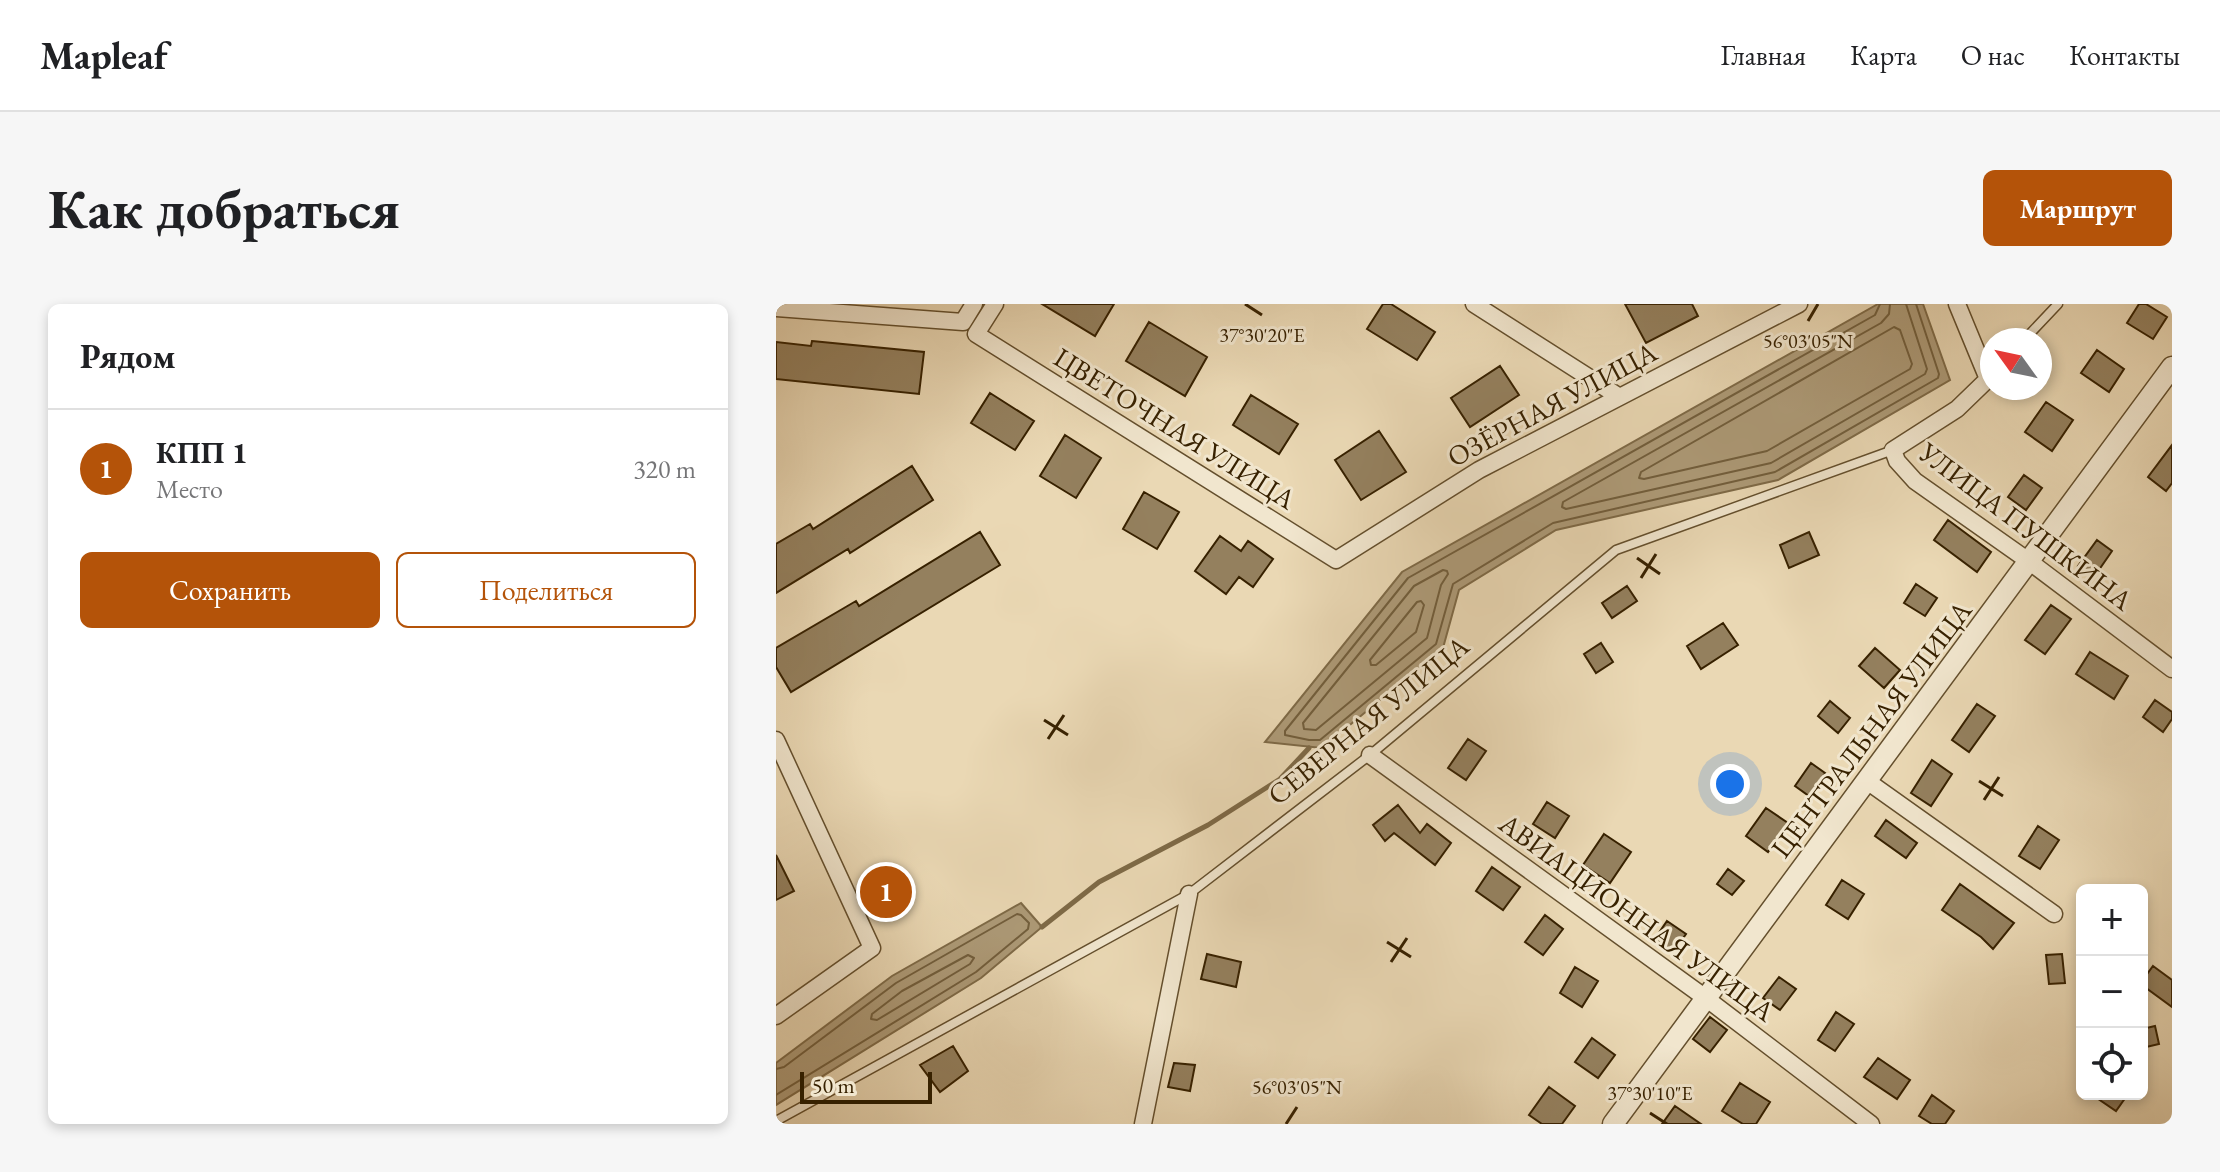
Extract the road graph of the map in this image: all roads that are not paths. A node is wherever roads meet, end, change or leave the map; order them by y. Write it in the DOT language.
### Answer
graph roads {
  1 [pos="974,304"];
  2 [pos="995,304"];
  3 [pos="1474,304"];
  4 [pos="1799,304"];
  5 [pos="1957,304"];
  6 [pos="2058,304"];
  7 [pos="776,308"];
  8 [pos="2035,328"];
  9 [pos="1980,355"];
  10 [pos="2172,367"];
  11 [pos="1980,387"];
  12 [pos="1618,396"];
  13 [pos="1893,450"];
  14 [pos="1336,560"];
  15 [pos="2030,562"];
  16 [pos="2172,669"];
  17 [pos="776,740"];
  18 [pos="1370,755"];
  19 [pos="1867,781"];
  20 [pos="1189,894"];
  21 [pos="2054,914"];
  22 [pos="1707,999"];
  23 [pos="776,1016"];
  24 [pos="776,1121"];
  25 [pos="1143,1124"];
  26 [pos="1613,1124"];
  27 [pos="1871,1124"];
  1 -- 7 [label="street"];
  2 -- 14 [label="street, ЦВЕТОЧНАЯ УЛИЦА"];
  3 -- 12 [label="street"];
  4 -- 12 [label="street, ОЗЁРНАЯ УЛИЦА"];
  5 -- 9 [label="street"];
  6 -- 8 [label="lane"];
  10 -- 15 [label="street, ЦЕНТРАЛЬНАЯ УЛИЦА"];
  11 -- 13 [label="street, СЕВЕРНАЯ УЛИЦА"];
  12 -- 14 [label="street, ОЗЁРНАЯ УЛИЦА"];
  13 -- 15 [label="street, УЛИЦА ПУШКИНА"];
  13 -- 18 [label="lane, СЕВЕРНАЯ УЛИЦА"];
  15 -- 16 [label="street, УЛИЦА ПУШКИНА"];
  15 -- 19 [label="street, ЦЕНТРАЛЬНАЯ УЛИЦА"];
  17 -- 23 [label="street"];
  18 -- 20 [label="lane, СЕВЕРНАЯ УЛИЦА"];
  18 -- 22 [label="street, АВИАЦИОННАЯ УЛИЦА"];
  19 -- 21 [label="street"];
  19 -- 22 [label="street, ЦЕНТРАЛЬНАЯ УЛИЦА"];
  20 -- 24 [label="lane, СЕВЕРНАЯ УЛИЦА"];
  20 -- 25 [label="street"];
  22 -- 26 [label="street, ЦЕНТРАЛЬНАЯ УЛИЦА"];
  22 -- 27 [label="street, АВИАЦИОННАЯ УЛИЦА"];
}
